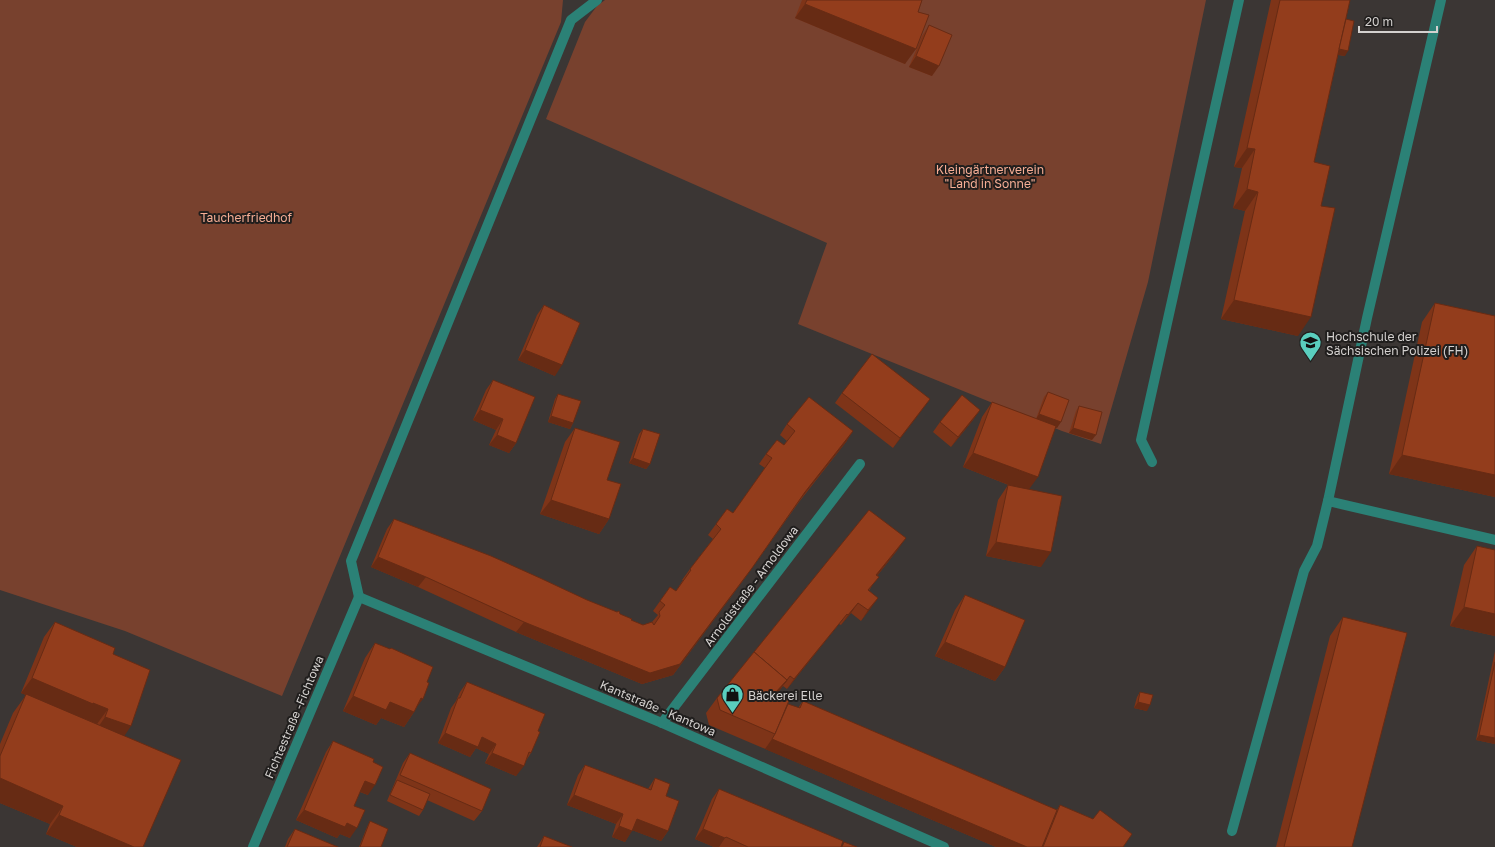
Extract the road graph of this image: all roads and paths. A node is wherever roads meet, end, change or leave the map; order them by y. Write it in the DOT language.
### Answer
graph roads {
  1 [pos="597,0"];
  2 [pos="1240,0"];
  3 [pos="1441,0"];
  4 [pos="1152,462"];
  5 [pos="860,464"];
  6 [pos="1328,501"];
  7 [pos="1495,540"];
  8 [pos="359,597"];
  9 [pos="662,723"];
  10 [pos="1232,832"];
  11 [pos="253,847"];
  12 [pos="944,847"];
  1 -- 8 [label="street"];
  2 -- 4 [label="street"];
  3 -- 6 [label="street"];
  5 -- 9 [label="street, Arnoldstraße - Arnoldowa"];
  6 -- 7 [label="street"];
  6 -- 10 [label="street"];
  8 -- 9 [label="street, Kantstraße - Kantowa"];
  8 -- 11 [label="street, Fichtestraße -Fichtowa"];
  9 -- 12 [label="street, Kantstraße - Kantowa"];
}
